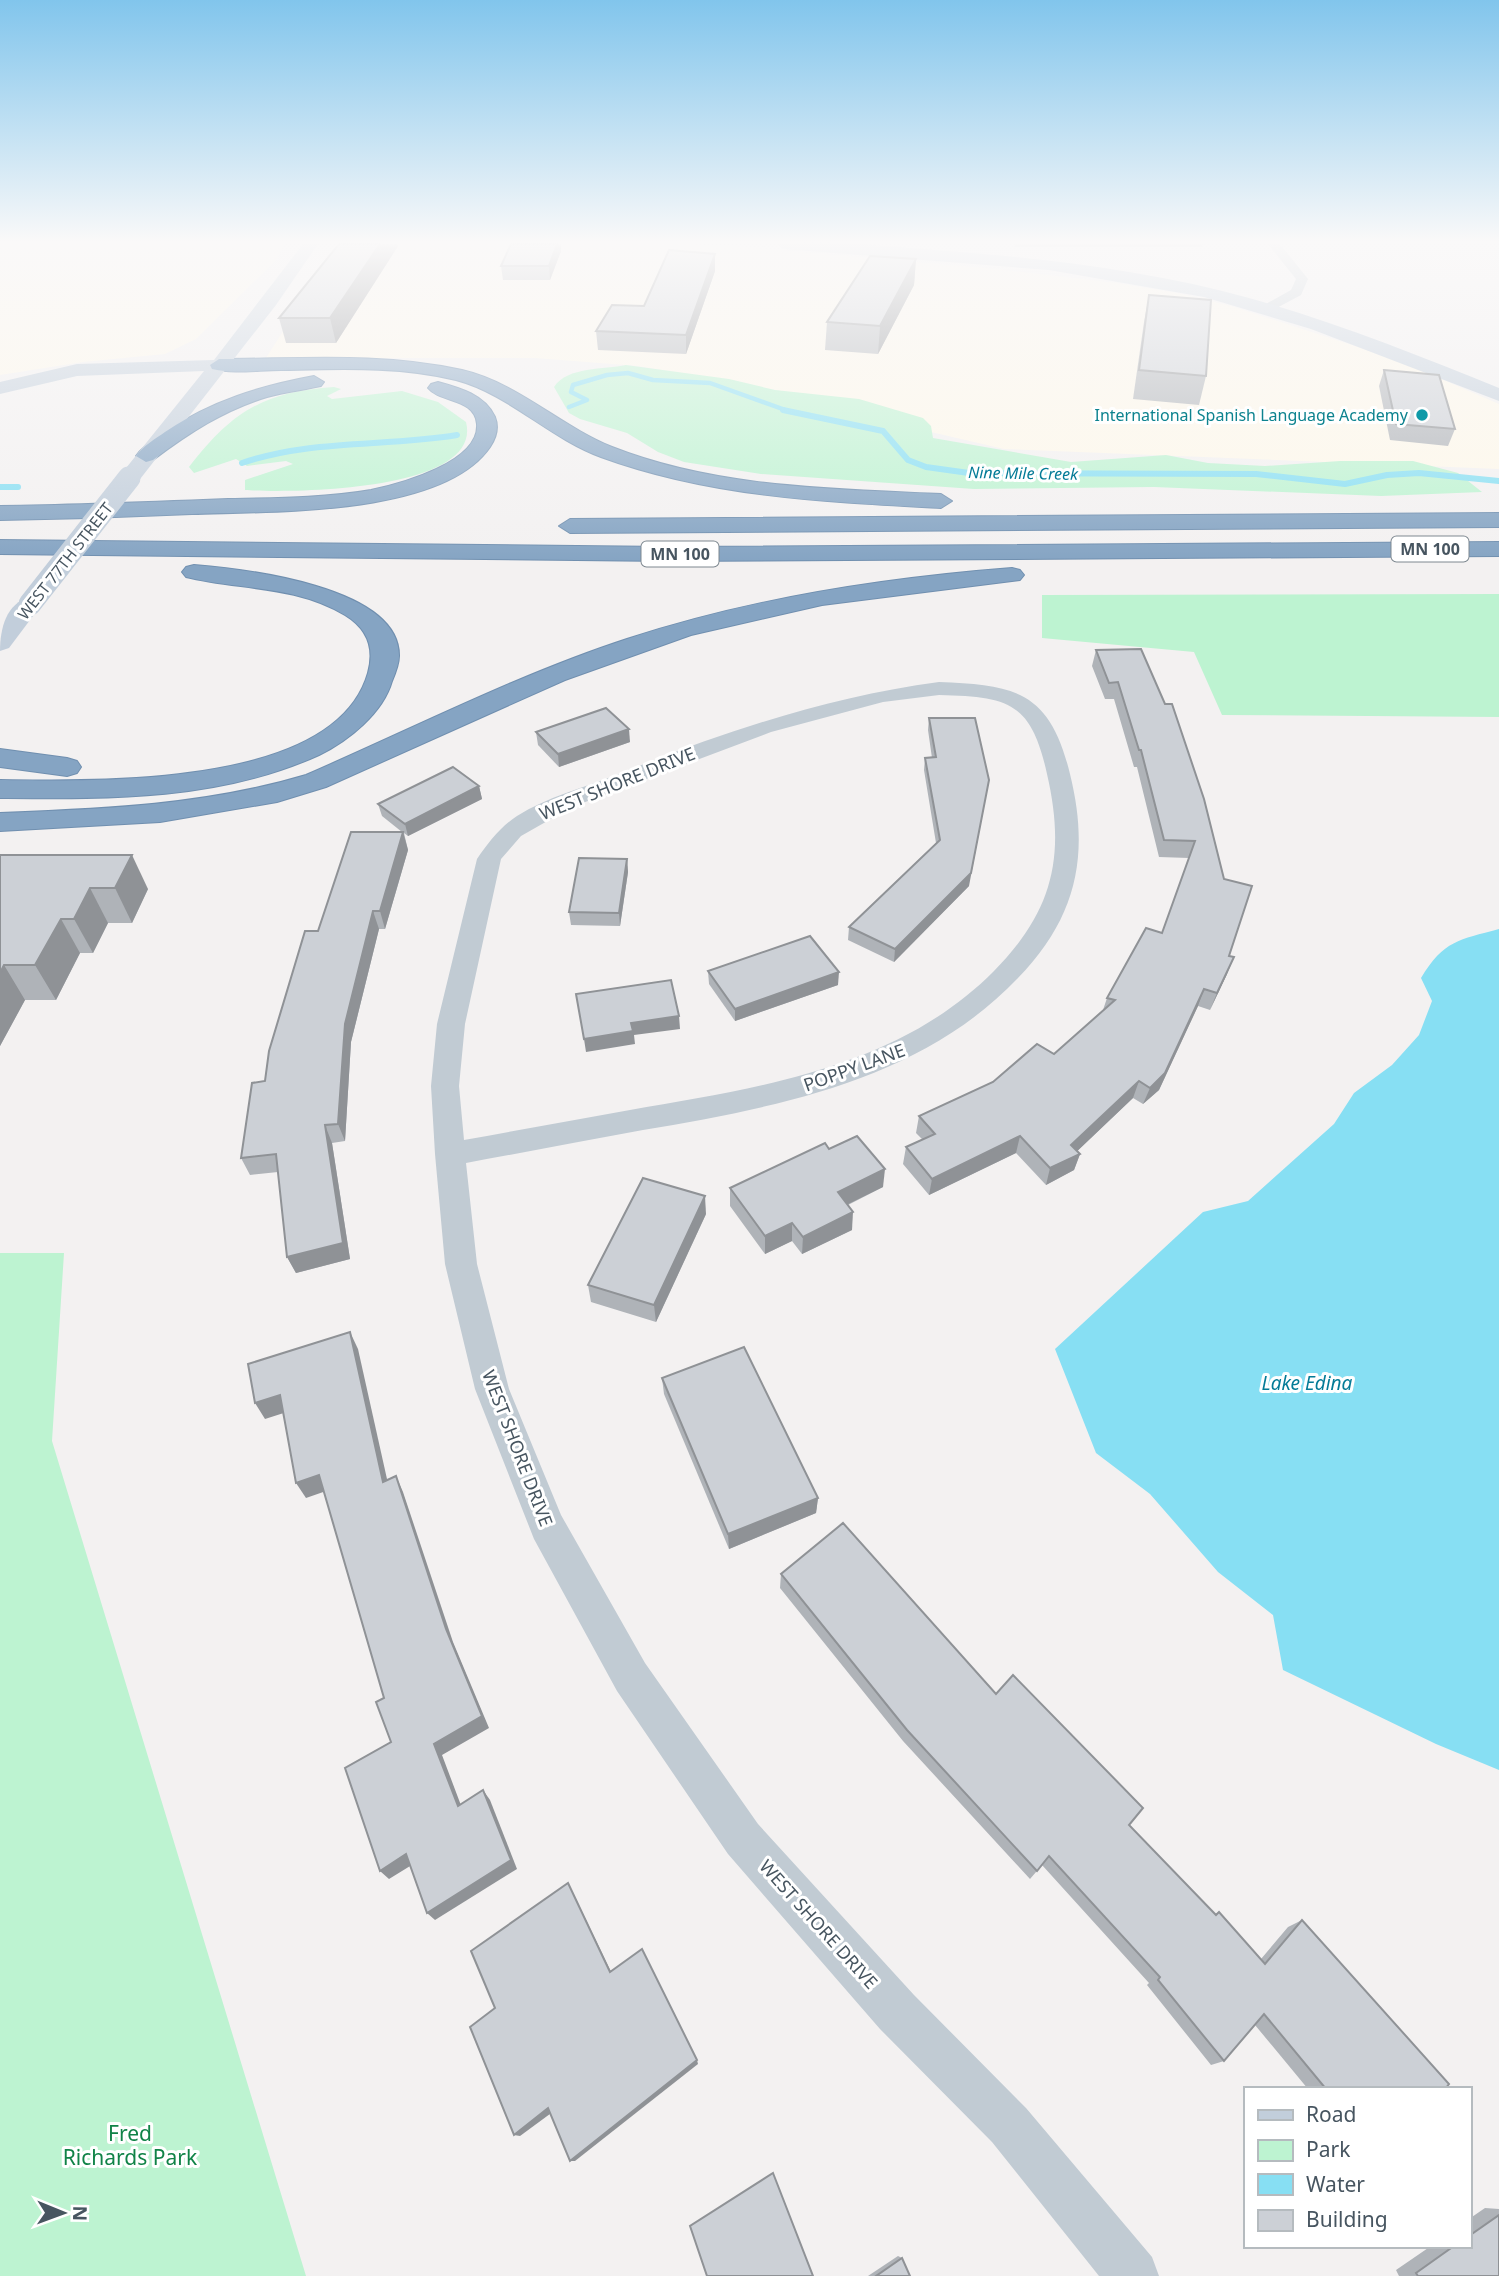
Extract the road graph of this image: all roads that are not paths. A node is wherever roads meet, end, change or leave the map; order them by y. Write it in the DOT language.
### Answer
graph roads {
  1 [pos="231,350"];
  2 [pos="1387,350"];
  3 [pos="215,371"];
  4 [pos="339,379"];
  5 [pos="0,388"];
  6 [pos="1499,395"];
  7 [pos="146,456"];
  8 [pos="0,513"];
  9 [pos="1498,520"];
  10 [pos="0,523"];
  11 [pos="312,526"];
  12 [pos="552,526"];
  13 [pos="0,547"];
  14 [pos="1499,549"];
  15 [pos="1361,550"];
  16 [pos="0,564"];
  17 [pos="0,643"];
  18 [pos="927,690"];
  19 [pos="309,749"];
  20 [pos="0,758"];
  21 [pos="0,789"];
  22 [pos="0,822"];
  23 [pos="450,1154"];
  24 [pos="1133,2276"];
  1 -- 3 [label="street, WEST 77TH STREET"];
  2 -- 6 [label="street"];
  3 -- 4 [label="highway"];
  3 -- 5 [label="street"];
  3 -- 7 [label="street, WEST 77TH STREET"];
  3 -- 9 [label="highway"];
  4 -- 7 [label="highway"];
  4 -- 8 [label="highway"];
  7 -- 17 [label="street, WEST 77TH STREET, bridge"];
  9 -- 12 [label="highway, MN 100"];
  10 -- 11 [label="highway"];
  13 -- 15 [label="highway, MN 100"];
  14 -- 15 [label="highway, MN 100"];
  15 -- 22 [label="highway"];
  16 -- 19 [label="highway"];
  18 -- 23 [label="street, WEST SHORE DRIVE"];
  18 -- 23 [label="street, POPPY LANE"];
  19 -- 20 [label="highway"];
  19 -- 21 [label="highway"];
  23 -- 24 [label="street, WEST SHORE DRIVE"];
}
